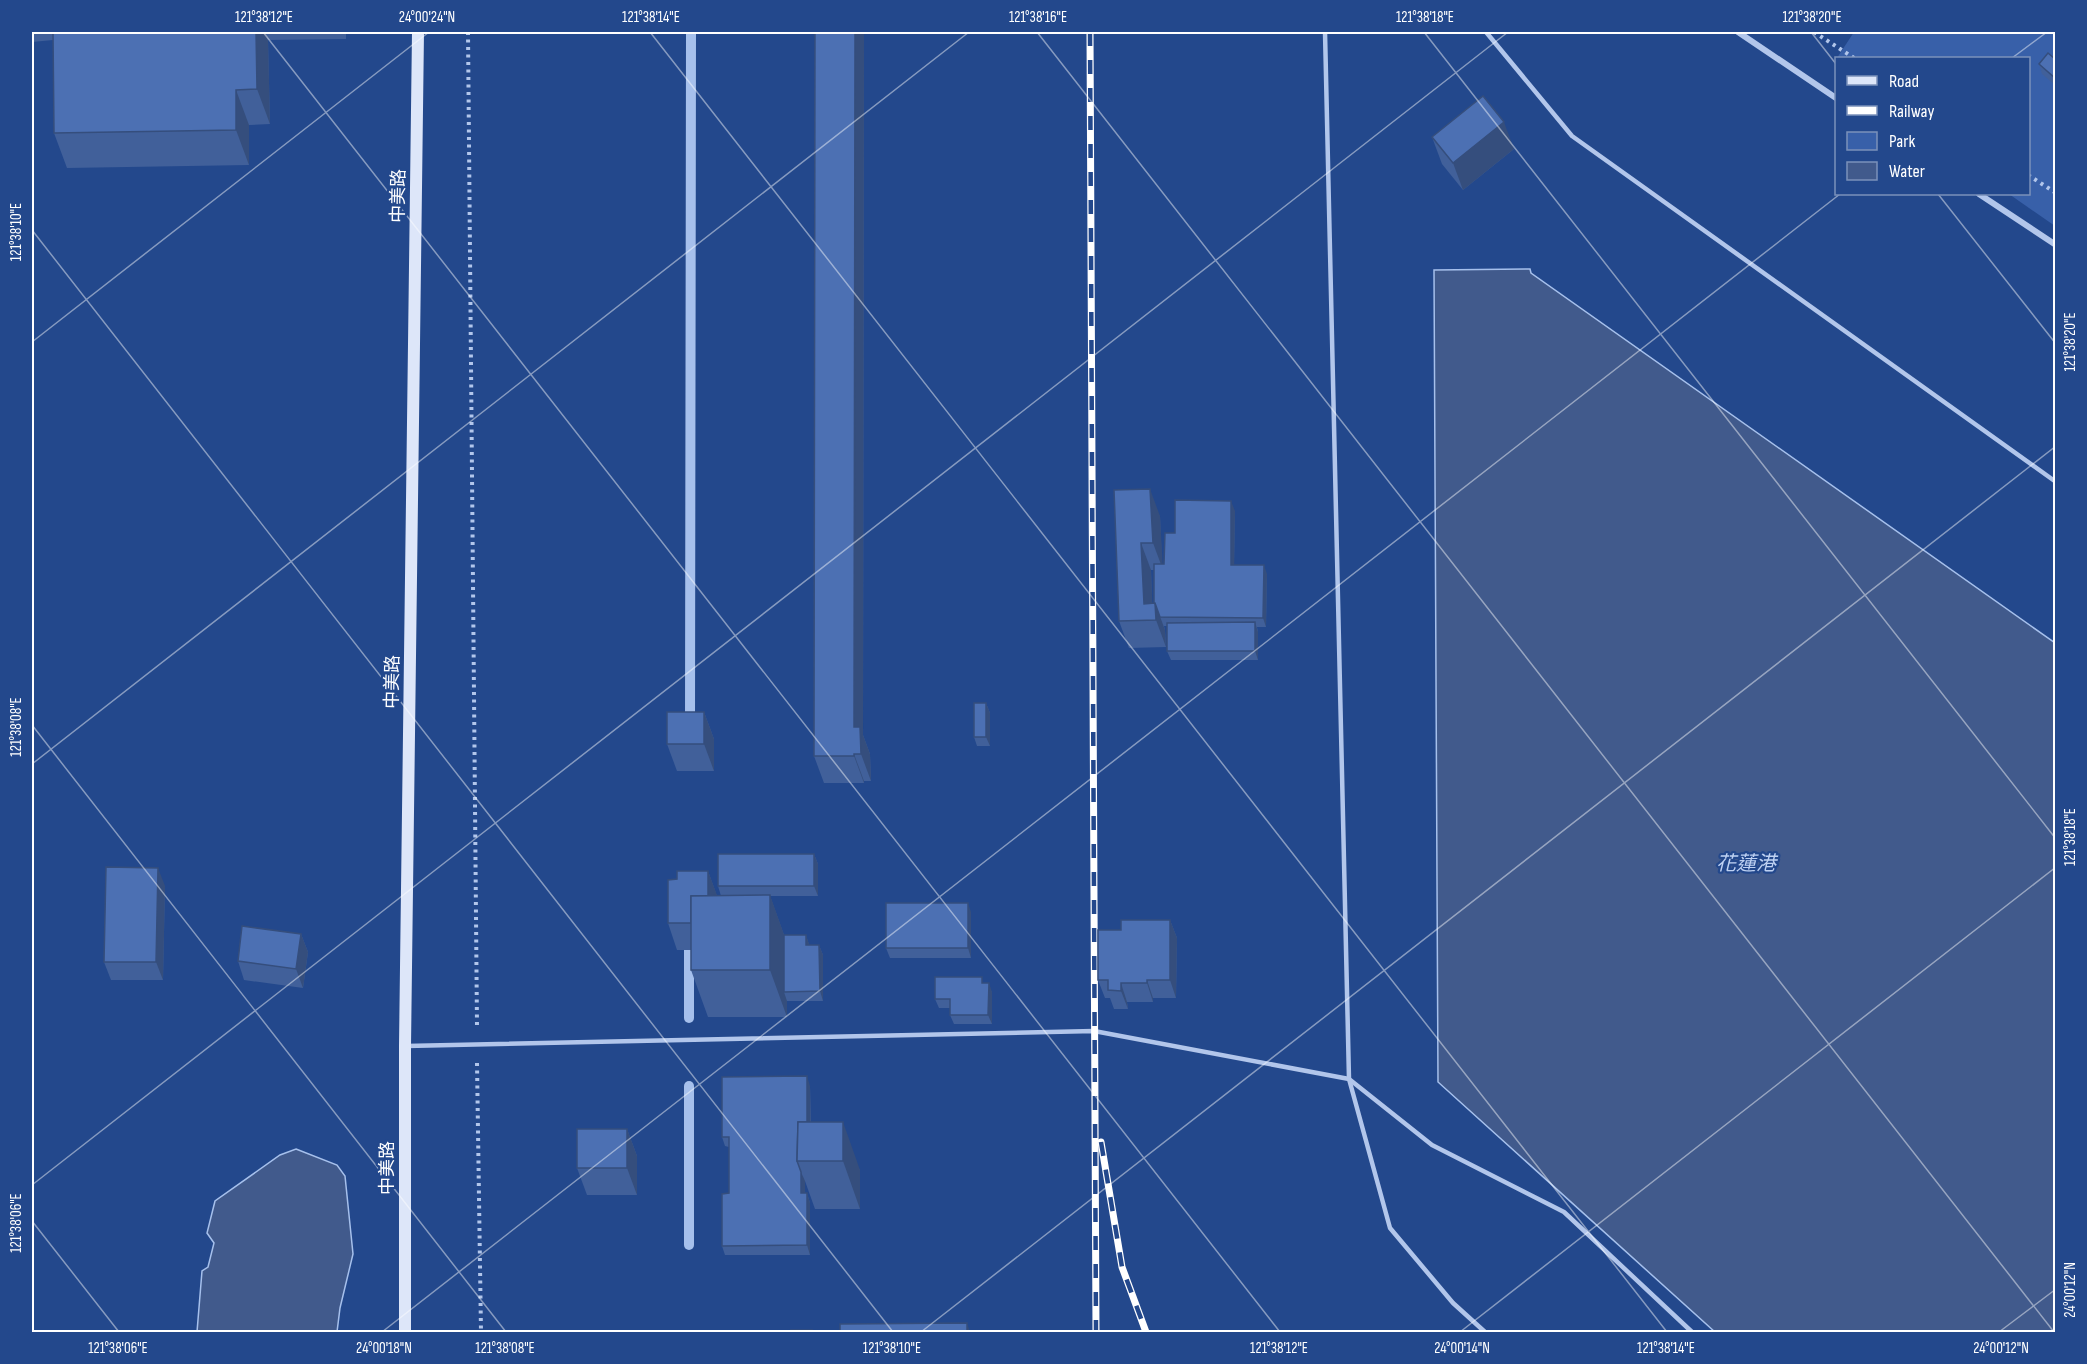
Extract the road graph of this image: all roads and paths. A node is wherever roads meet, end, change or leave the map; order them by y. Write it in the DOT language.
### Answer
graph roads {
  1 [pos="418,32"];
  2 [pos="468,32"];
  3 [pos="1325,32"];
  4 [pos="1486,32"];
  5 [pos="1738,32"];
  6 [pos="1814,32"];
  7 [pos="1852,57"];
  8 [pos="1835,97"];
  9 [pos="2030,176"];
  10 [pos="2055,193"];
  11 [pos="1980,195"];
  12 [pos="2055,245"];
  13 [pos="2055,483"];
  14 [pos="477,1045"];
  15 [pos="405,1046"];
  16 [pos="1349,1080"];
  17 [pos="405,1332"];
  18 [pos="482,1332"];
  19 [pos="1485,1332"];
  20 [pos="1692,1332"];
  1 -- 15 [label="main road, 中美路"];
  2 -- 14 [label="path"];
  3 -- 16 [label="lane"];
  4 -- 13 [label="lane"];
  5 -- 8 [label="street"];
  6 -- 7 [label="path"];
  9 -- 10 [label="path"];
  11 -- 12 [label="street"];
  14 -- 15 [label="lane"];
  14 -- 16 [label="lane"];
  14 -- 18 [label="path"];
  15 -- 17 [label="main road, 中美路"];
  16 -- 19 [label="lane"];
  16 -- 20 [label="lane"];
}
